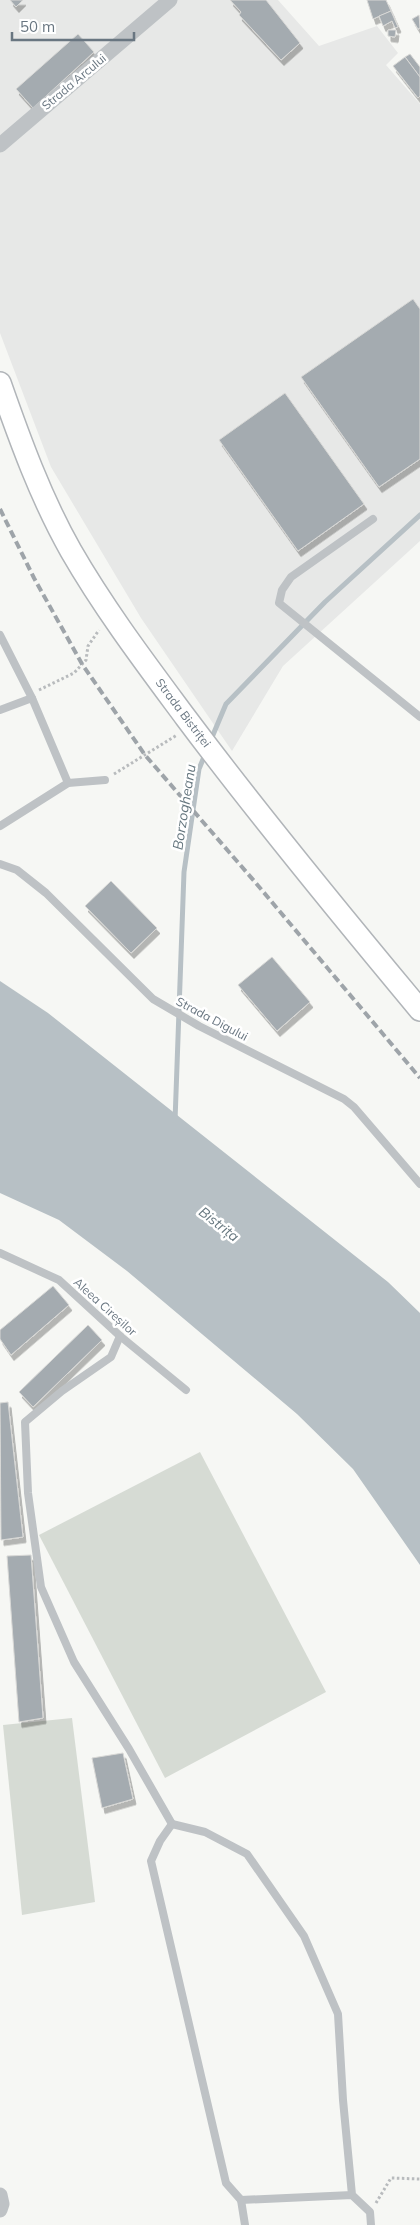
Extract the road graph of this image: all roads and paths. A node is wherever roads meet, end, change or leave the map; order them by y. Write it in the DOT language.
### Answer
graph roads {
  1 [pos="170,0"];
  2 [pos="0,145"];
  3 [pos="0,383"];
  4 [pos="373,519"];
  5 [pos="111,613"];
  6 [pos="0,635"];
  7 [pos="32,698"];
  8 [pos="0,710"];
  9 [pos="420,717"];
  10 [pos="192,725"];
  11 [pos="106,780"];
  12 [pos="68,783"];
  13 [pos="0,826"];
  14 [pos="0,864"];
  15 [pos="420,1010"];
  16 [pos="420,1184"];
  17 [pos="0,1253"];
  18 [pos="120,1336"];
  19 [pos="186,1390"];
  20 [pos="172,1824"];
  21 [pos="420,2179"];
  22 [pos="352,2195"];
  23 [pos="0,2196"];
  24 [pos="241,2200"];
  25 [pos="0,2210"];
  26 [pos="370,2212"];
  27 [pos="245,2225"];
  28 [pos="371,2225"];
  1 -- 2 [label="street, Strada Arcului"];
  3 -- 5 [label="main road, Strada Bistriței"];
  4 -- 9 [label="lane"];
  5 -- 7 [label="path"];
  5 -- 10 [label="main road, Strada Bistriței"];
  6 -- 7 [label="lane"];
  7 -- 8 [label="lane"];
  7 -- 12 [label="lane"];
  10 -- 11 [label="path"];
  10 -- 15 [label="main road, Strada Bistriței"];
  11 -- 12 [label="lane"];
  12 -- 13 [label="lane"];
  14 -- 16 [label="lane, Strada Digului"];
  17 -- 18 [label="lane, Aleea Cireșilor"];
  18 -- 19 [label="lane, Aleea Cireșilor"];
  18 -- 20 [label="lane"];
  20 -- 22 [label="lane"];
  20 -- 24 [label="lane"];
  21 -- 26 [label="path"];
  22 -- 24 [label="lane"];
  22 -- 26 [label="lane"];
  23 -- 25 [label="street"];
  24 -- 27 [label="lane"];
  26 -- 28 [label="lane"];
}
